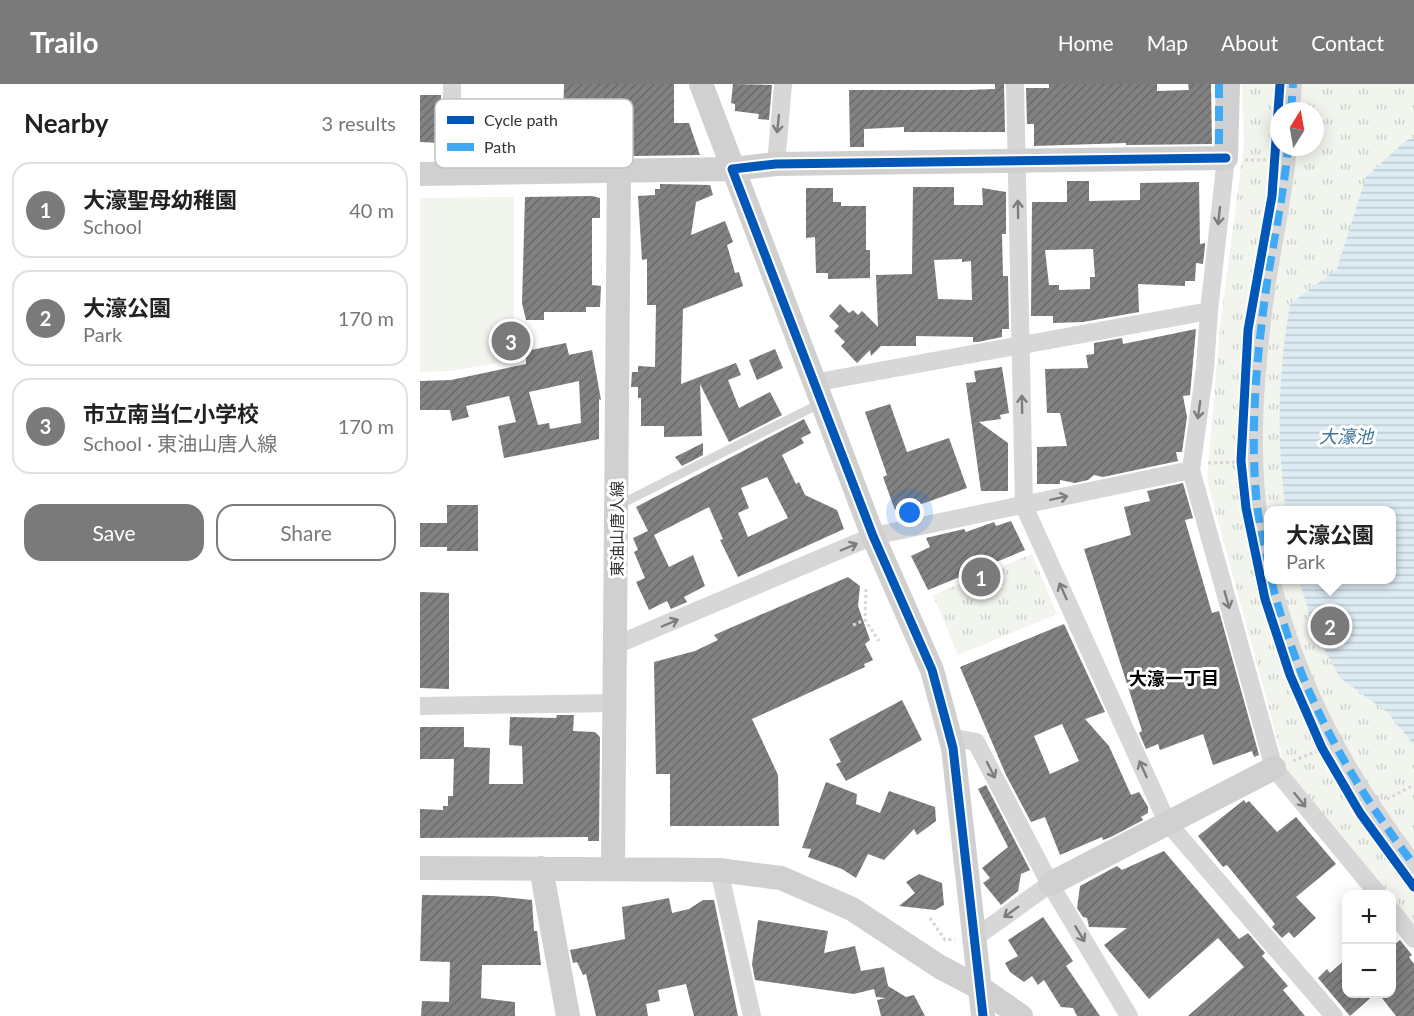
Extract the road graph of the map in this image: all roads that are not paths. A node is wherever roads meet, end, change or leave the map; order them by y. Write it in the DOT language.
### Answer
graph roads {
  1 [pos="701,84"];
  2 [pos="783,84"];
  3 [pos="1015,84"];
  4 [pos="1228,84"];
  5 [pos="1293,84"];
  6 [pos="1292,102"];
  7 [pos="1281,156"];
  8 [pos="1226,160"];
  9 [pos="1017,162"];
  10 [pos="776,164"];
  11 [pos="452,168"];
  12 [pos="732,169"];
  13 [pos="619,171"];
  14 [pos="452,173"];
  15 [pos="420,174"];
  16 [pos="1209,312"];
  17 [pos="1021,346"];
  18 [pos="817,393"];
  19 [pos="1191,467"];
  20 [pos="617,506"];
  21 [pos="1024,506"];
  22 [pos="873,536"];
  23 [pos="1264,539"];
  24 [pos="1273,584"];
  25 [pos="616,645"];
  26 [pos="615,703"];
  27 [pos="420,706"];
  28 [pos="950,737"];
  29 [pos="1274,768"];
  30 [pos="1167,822"];
  31 [pos="1414,865"];
  32 [pos="613,867"];
  33 [pos="420,868"];
  34 [pos="541,868"];
  35 [pos="719,870"];
  36 [pos="1050,884"];
  37 [pos="1375,890"];
  38 [pos="1396,916"];
  39 [pos="973,939"];
  40 [pos="1414,939"];
  41 [pos="982,989"];
  42 [pos="568,1016"];
  43 [pos="752,1016"];
  44 [pos="983,1016"];
  45 [pos="1021,1016"];
  46 [pos="1129,1016"];
  47 [pos="1334,1016"];
  1 -- 12 [label="street"];
  2 -- 10 [label="street, one-way"];
  3 -- 9 [label="street"];
  4 -- 8 [label="street"];
  5 -- 6 [label="street"];
  7 -- 23 [label="street"];
  8 -- 9 [label="street"];
  8 -- 16 [label="street, one-way"];
  9 -- 10 [label="street"];
  17 -- 9 [label="street, one-way"];
  10 -- 12 [label="street"];
  11 -- 14 [label="street"];
  12 -- 13 [label="street"];
  12 -- 18 [label="street"];
  13 -- 14 [label="street"];
  13 -- 20 [label="street, 東油山唐人線"];
  14 -- 15 [label="street"];
  16 -- 17 [label="street"];
  16 -- 19 [label="street, one-way"];
  17 -- 18 [label="street"];
  21 -- 17 [label="street, one-way"];
  18 -- 20 [label="lane"];
  18 -- 22 [label="street"];
  21 -- 19 [label="street, one-way"];
  19 -- 29 [label="street, one-way"];
  20 -- 25 [label="street, 東油山唐人線"];
  21 -- 22 [label="street"];
  30 -- 21 [label="street, one-way"];
  25 -- 22 [label="street, one-way"];
  22 -- 28 [label="street"];
  24 -- 31 [label="street"];
  25 -- 26 [label="street, 東油山唐人線"];
  26 -- 27 [label="street"];
  26 -- 32 [label="street, 東油山唐人線"];
  28 -- 36 [label="street, one-way"];
  28 -- 39 [label="street"];
  29 -- 30 [label="street"];
  29 -- 37 [label="street, one-way"];
  30 -- 36 [label="street"];
  30 -- 47 [label="street"];
  32 -- 34 [label="street"];
  32 -- 35 [label="street"];
  33 -- 34 [label="street"];
  34 -- 42 [label="street"];
  35 -- 41 [label="street"];
  35 -- 43 [label="street"];
  36 -- 39 [label="street, one-way"];
  36 -- 46 [label="street, one-way"];
  38 -- 40 [label="street"];
  39 -- 41 [label="street"];
  41 -- 44 [label="street"];
  41 -- 45 [label="street"];
}
